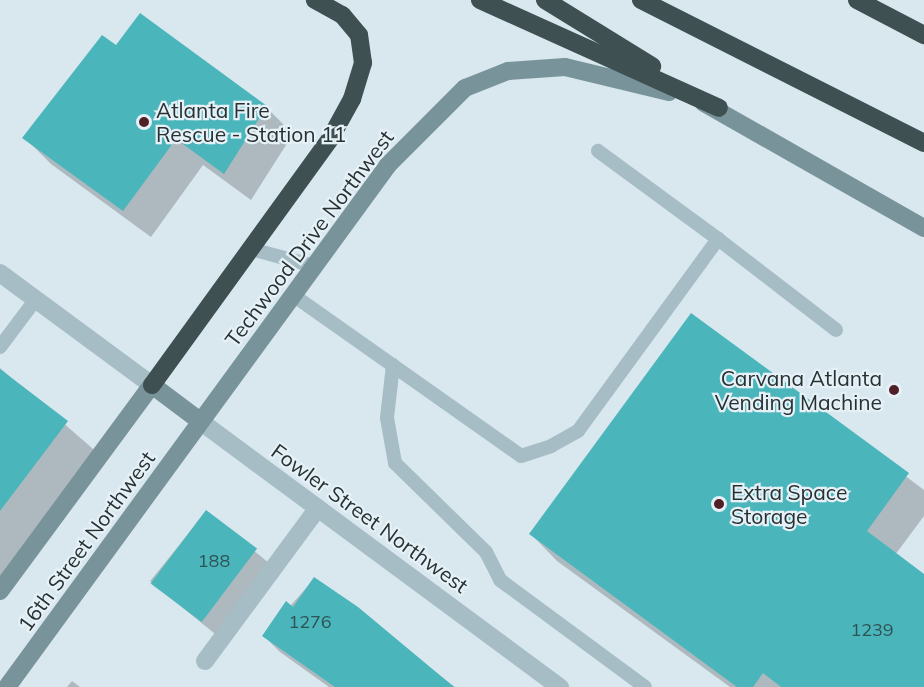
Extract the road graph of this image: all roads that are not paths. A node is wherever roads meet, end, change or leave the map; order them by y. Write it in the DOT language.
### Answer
graph roads {
  1 [pos="315,0"];
  2 [pos="480,0"];
  3 [pos="545,0"];
  4 [pos="641,0"];
  5 [pos="857,0"];
  6 [pos="924,35"];
  7 [pos="719,108"];
  8 [pos="924,143"];
  9 [pos="598,151"];
  10 [pos="924,228"];
  11 [pos="718,239"];
  12 [pos="251,249"];
  13 [pos="314,266"];
  14 [pos="0,273"];
  15 [pos="293,295"];
  16 [pos="36,299"];
  17 [pos="836,330"];
  18 [pos="0,347"];
  19 [pos="393,365"];
  20 [pos="152,385"];
  21 [pos="201,421"];
  22 [pos="318,508"];
  23 [pos="0,591"];
  24 [pos="205,661"];
  25 [pos="7,687"];
  26 [pos="560,687"];
  27 [pos="645,687"];
  1 -- 12 [label="highway"];
  2 -- 7 [label="highway"];
  3 -- 7 [label="highway"];
  4 -- 8 [label="highway"];
  5 -- 6 [label="highway"];
  7 -- 10 [label="street, Techwood Drive Northwest"];
  7 -- 13 [label="street, Techwood Drive Northwest"];
  9 -- 11 [label="lane"];
  11 -- 17 [label="lane"];
  11 -- 19 [label="lane"];
  12 -- 13 [label="lane"];
  12 -- 20 [label="highway"];
  13 -- 15 [label="street, Techwood Drive Northwest"];
  14 -- 16 [label="street"];
  15 -- 19 [label="lane"];
  15 -- 21 [label="street, Techwood Drive Northwest"];
  16 -- 18 [label="lane"];
  16 -- 20 [label="street"];
  19 -- 27 [label="lane"];
  20 -- 21 [label="street, Fowler Street Northwest"];
  20 -- 23 [label="street, 16th Street Northwest"];
  21 -- 22 [label="street, Fowler Street Northwest"];
  21 -- 25 [label="street, 16th Street Northwest"];
  22 -- 24 [label="street"];
  22 -- 26 [label="street, Fowler Street Northwest"];
}
